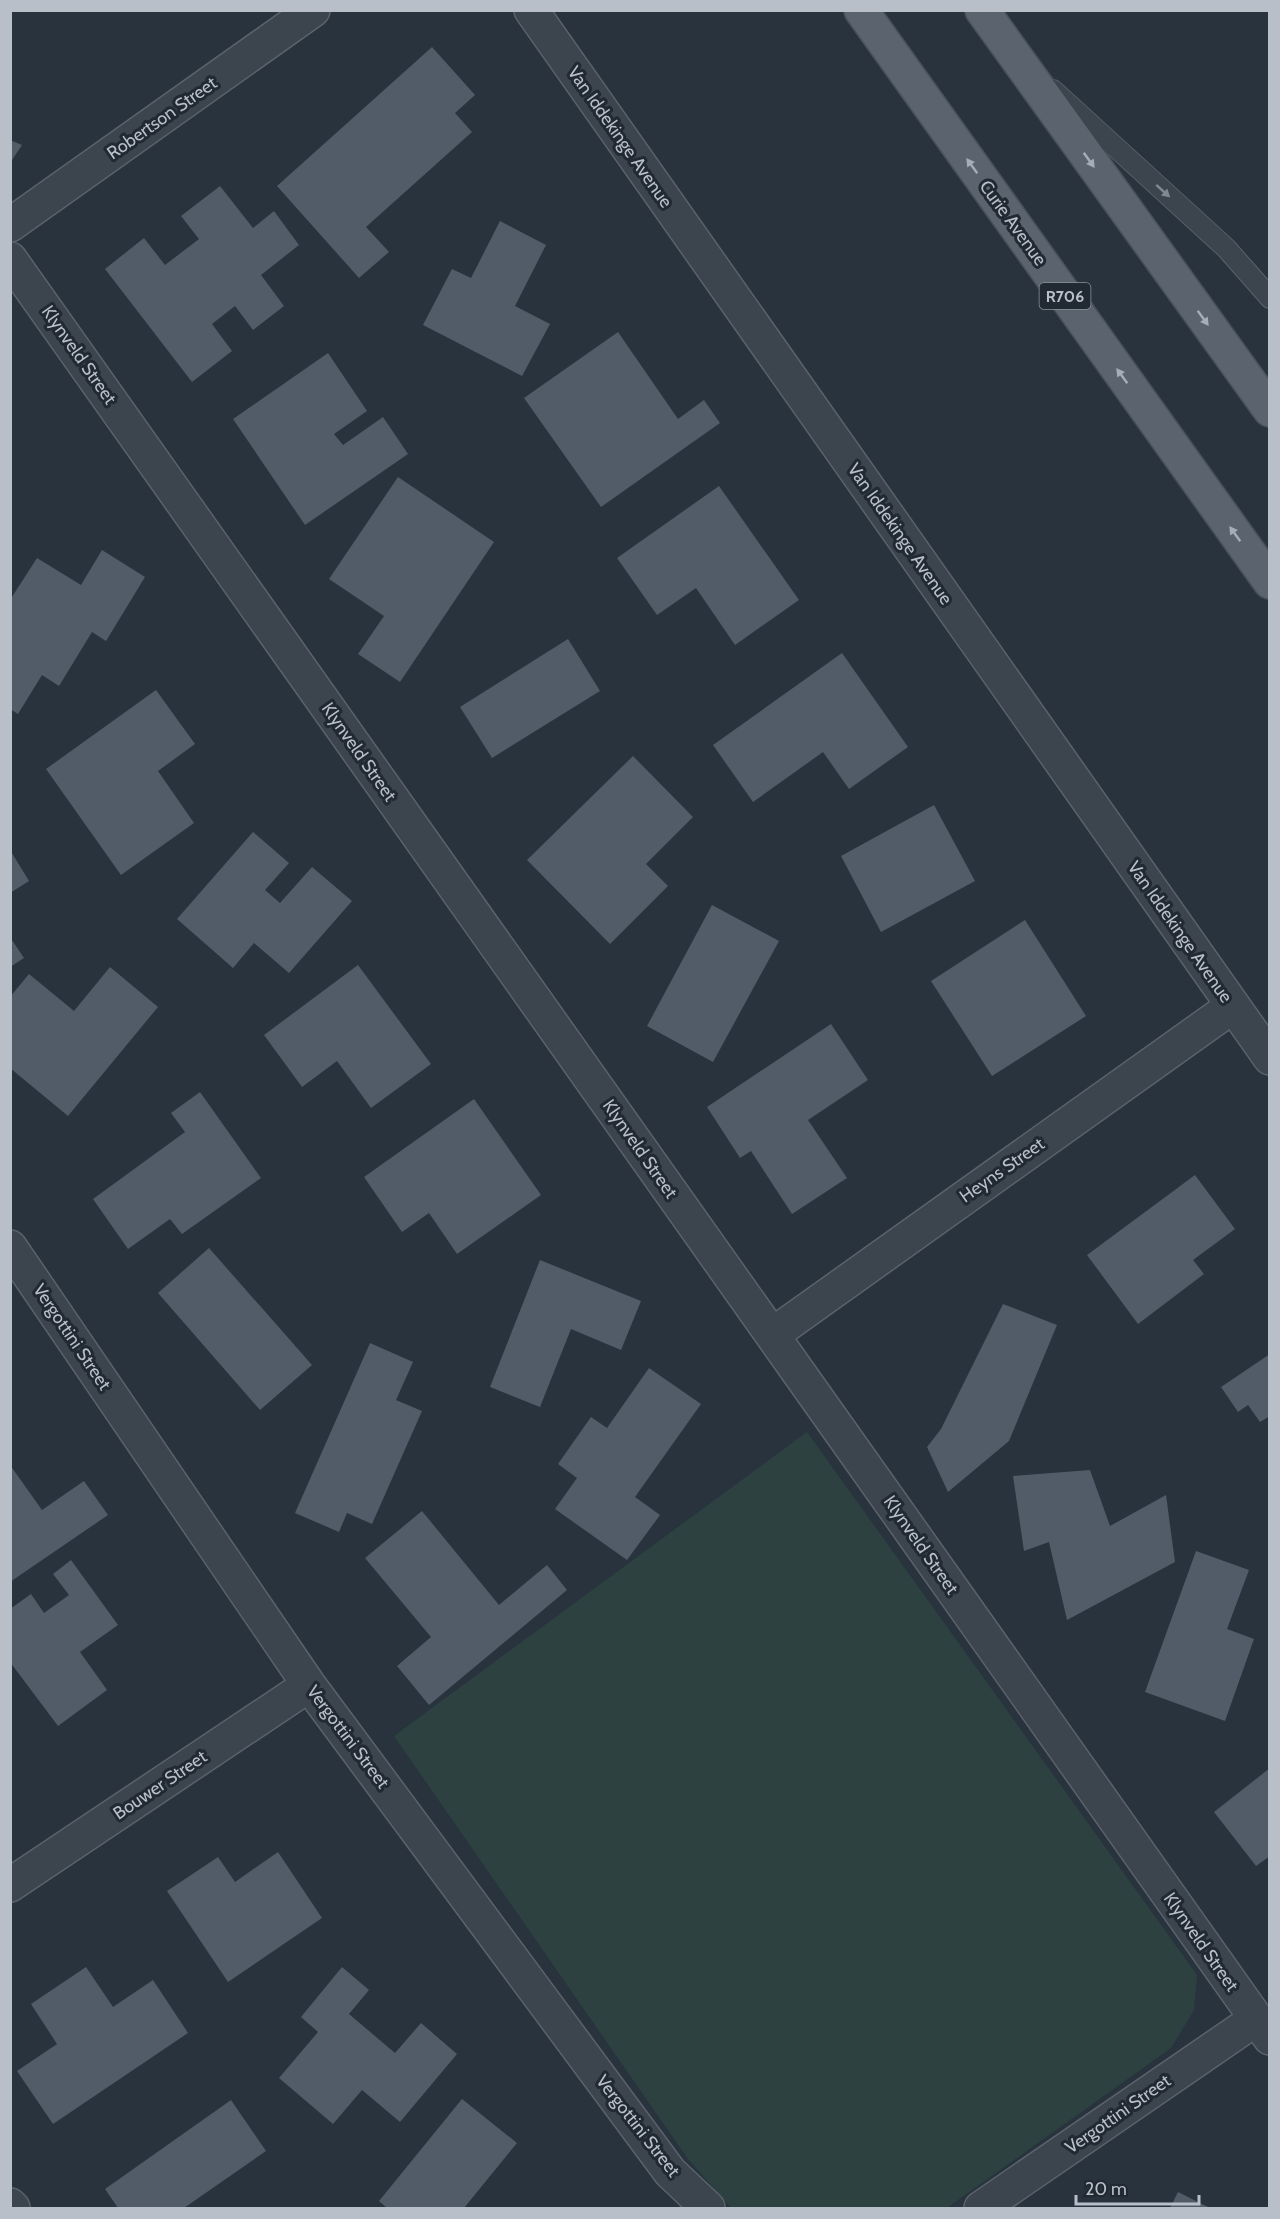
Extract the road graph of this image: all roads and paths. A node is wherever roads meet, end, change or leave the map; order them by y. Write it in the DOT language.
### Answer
graph roads {
  1 [pos="313,10"];
  2 [pos="531,10"];
  3 [pos="861,10"];
  4 [pos="982,10"];
  5 [pos="1011,52"];
  6 [pos="10,225"];
  7 [pos="10,259"];
  8 [pos="1269,298"];
  9 [pos="1269,410"];
  10 [pos="1269,582"];
  11 [pos="1233,1006"];
  12 [pos="1269,1058"];
  13 [pos="10,1247"];
  14 [pos="772,1335"];
  15 [pos="309,1684"];
  16 [pos="10,1885"];
  17 [pos="1263,2029"];
  18 [pos="708,2208"];
  19 [pos="981,2208"];
  1 -- 6 [label="street, Robertson Street"];
  2 -- 11 [label="street, Van Iddekinge Avenue"];
  10 -- 3 [label="main road, Curie Avenue / R706, one-way"];
  4 -- 5 [label="main road"];
  5 -- 8 [label="lane, one-way"];
  5 -- 9 [label="main road, one-way"];
  7 -- 14 [label="street, Klynveld Street"];
  11 -- 12 [label="street, Van Iddekinge Avenue"];
  11 -- 14 [label="street, Heyns Street"];
  13 -- 15 [label="street, Vergottini Street"];
  14 -- 17 [label="street, Klynveld Street"];
  15 -- 16 [label="street, Bouwer Street"];
  15 -- 18 [label="street, Vergottini Street"];
  17 -- 19 [label="street, Vergottini Street"];
}
